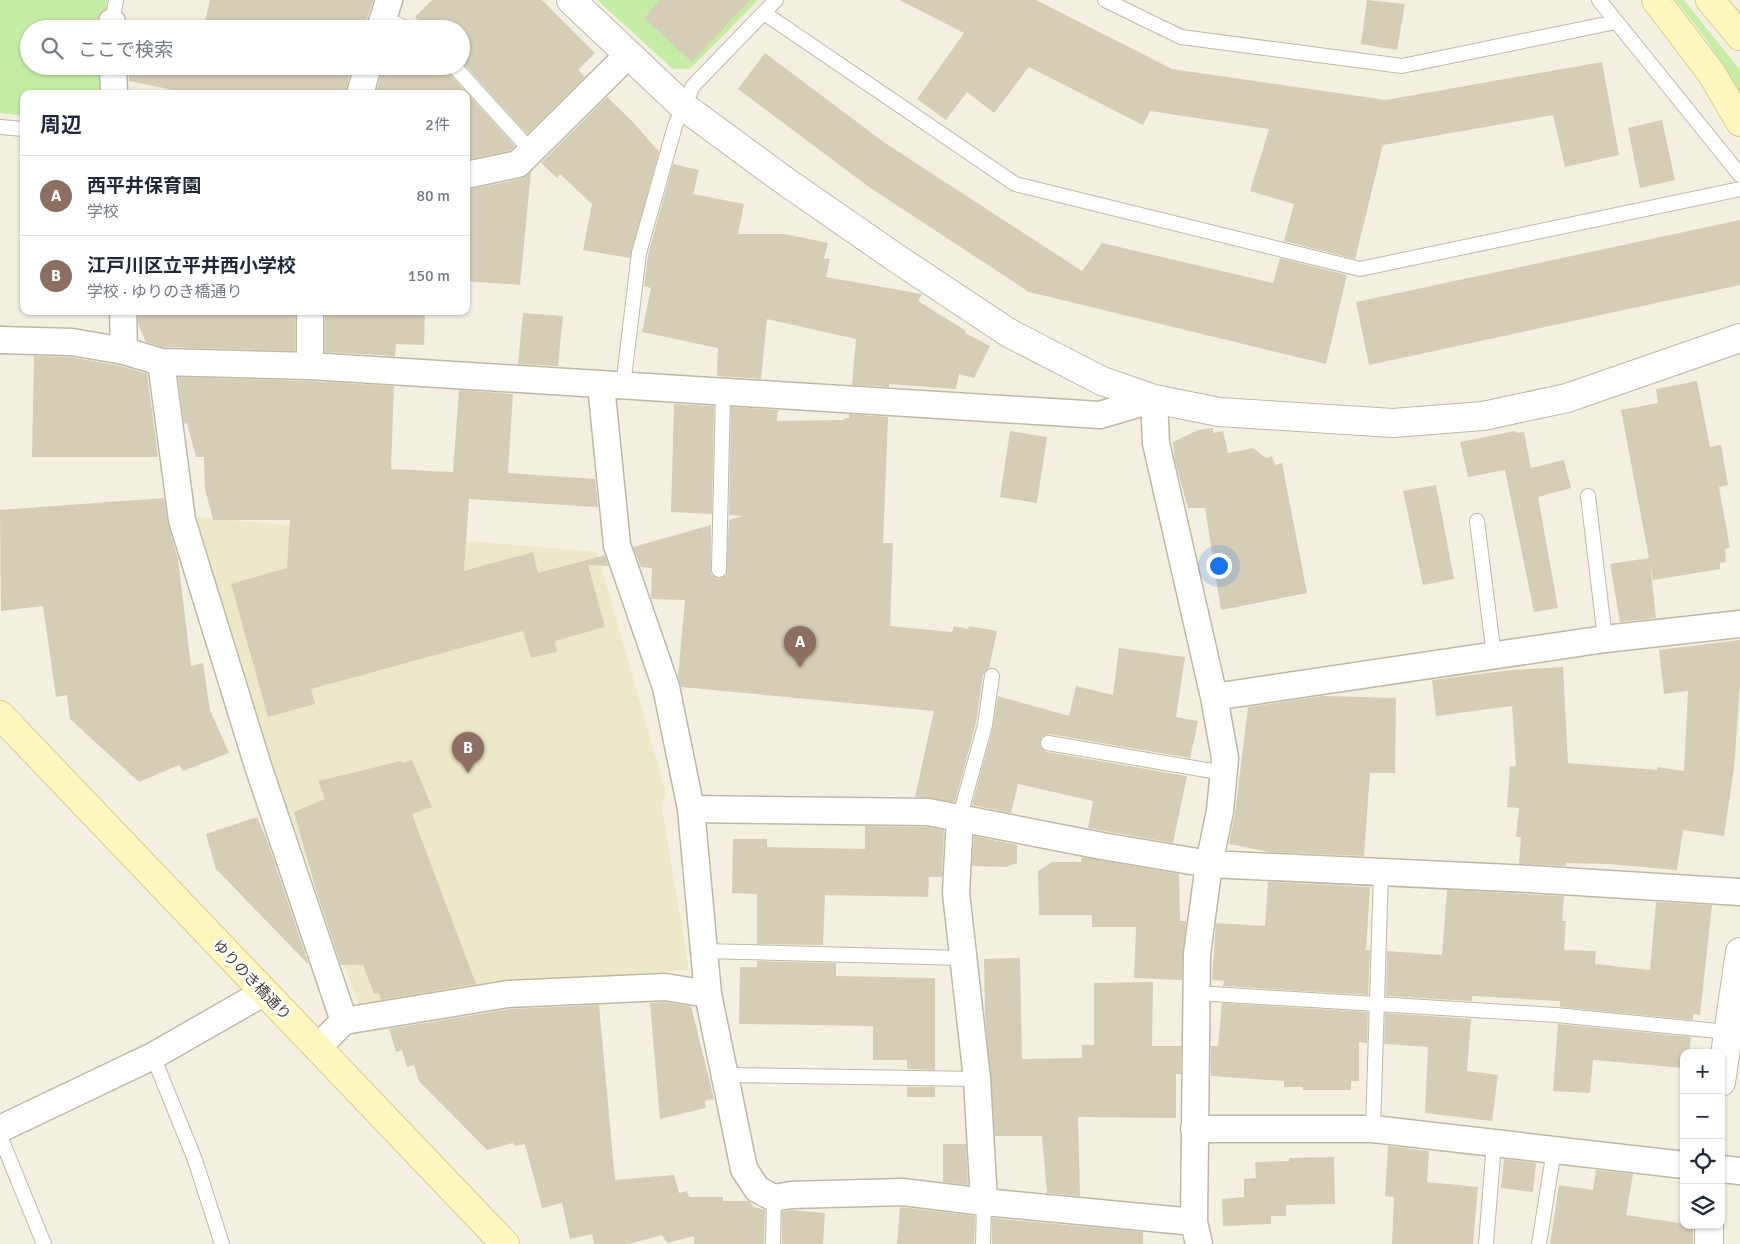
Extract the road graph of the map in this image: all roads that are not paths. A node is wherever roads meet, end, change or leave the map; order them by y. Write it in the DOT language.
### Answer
graph roads {
  1 [pos="571,0"];
  2 [pos="776,0"];
  3 [pos="1105,0"];
  4 [pos="1599,0"];
  5 [pos="1656,0"];
  6 [pos="1710,0"];
  7 [pos="764,12"];
  8 [pos="1616,22"];
  9 [pos="1740,36"];
  10 [pos="627,56"];
  11 [pos="113,75"];
  12 [pos="365,75"];
  13 [pos="462,75"];
  14 [pos="114,90"];
  15 [pos="361,90"];
  16 [pos="683,106"];
  17 [pos="1740,122"];
  18 [pos="0,127"];
  19 [pos="20,129"];
  20 [pos="532,152"];
  21 [pos="470,174"];
  22 [pos="1740,175"];
  23 [pos="1740,189"];
  24 [pos="123,315"];
  25 [pos="310,315"];
  26 [pos="1740,338"];
  27 [pos="0,340"];
  28 [pos="124,351"];
  29 [pos="161,362"];
  30 [pos="310,366"];
  31 [pos="612,386"];
  32 [pos="723,392"];
  33 [pos="1154,399"];
  34 [pos="1588,496"];
  35 [pos="1477,521"];
  36 [pos="718,570"];
  37 [pos="1740,624"];
  38 [pos="1605,639"];
  39 [pos="1494,656"];
  40 [pos="992,676"];
  41 [pos="1214,697"];
  42 [pos="0,715"];
  43 [pos="1048,743"];
  44 [pos="1224,772"];
  45 [pos="691,809"];
  46 [pos="960,816"];
  47 [pos="1209,864"];
  48 [pos="1381,872"];
  49 [pos="1740,892"];
  50 [pos="704,951"];
  51 [pos="1740,952"];
  52 [pos="963,958"];
  53 [pos="263,993"];
  54 [pos="1196,993"];
  55 [pos="708,994"];
  56 [pos="1375,1004"];
  57 [pos="344,1021"];
  58 [pos="1728,1032"];
  59 [pos="317,1048"];
  60 [pos="1725,1053"];
  61 [pos="153,1056"];
  62 [pos="725,1075"];
  63 [pos="977,1079"];
  64 [pos="0,1129"];
  65 [pos="1194,1129"];
  66 [pos="1373,1129"];
  67 [pos="0,1136"];
  68 [pos="1494,1144"];
  69 [pos="1554,1150"];
  70 [pos="1680,1165"];
  71 [pos="1725,1170"];
  72 [pos="1740,1172"];
  73 [pos="774,1198"];
  74 [pos="984,1202"];
  75 [pos="1709,1229"];
  76 [pos="1197,1233"];
  77 [pos="44,1244"];
  78 [pos="222,1244"];
  79 [pos="505,1244"];
  80 [pos="773,1244"];
  81 [pos="983,1244"];
  82 [pos="1486,1244"];
  83 [pos="1540,1244"];
  84 [pos="1709,1244"];
  1 -- 10 [label="street"];
  2 -- 7 [label="lane"];
  3 -- 8 [label="lane"];
  4 -- 8 [label="lane"];
  5 -- 17 [label="main road"];
  6 -- 9 [label="main road"];
  7 -- 16 [label="lane"];
  7 -- 23 [label="lane"];
  8 -- 22 [label="lane"];
  10 -- 16 [label="street"];
  10 -- 20 [label="street"];
  11 -- 14 [label="street"];
  12 -- 15 [label="street"];
  13 -- 20 [label="lane"];
  16 -- 31 [label="lane"];
  16 -- 33 [label="street"];
  18 -- 19 [label="lane"];
  20 -- 21 [label="street"];
  24 -- 28 [label="street"];
  25 -- 30 [label="street"];
  26 -- 33 [label="street"];
  27 -- 28 [label="street"];
  28 -- 29 [label="street"];
  29 -- 30 [label="street"];
  29 -- 57 [label="street"];
  30 -- 31 [label="street"];
  31 -- 32 [label="street"];
  31 -- 45 [label="street"];
  32 -- 33 [label="street"];
  32 -- 36 [label="lane"];
  33 -- 41 [label="street"];
  34 -- 38 [label="lane"];
  35 -- 39 [label="lane"];
  37 -- 38 [label="street"];
  38 -- 39 [label="street"];
  39 -- 41 [label="street"];
  40 -- 46 [label="lane"];
  41 -- 44 [label="street"];
  42 -- 53 [label="main road, ゆりのき橋通り"];
  43 -- 44 [label="lane"];
  44 -- 47 [label="street"];
  45 -- 46 [label="street"];
  45 -- 50 [label="street"];
  46 -- 47 [label="street"];
  46 -- 52 [label="street"];
  47 -- 48 [label="street"];
  47 -- 54 [label="street"];
  48 -- 49 [label="street"];
  48 -- 56 [label="lane"];
  50 -- 52 [label="lane"];
  50 -- 55 [label="street"];
  51 -- 58 [label="street"];
  52 -- 63 [label="street"];
  53 -- 59 [label="main road, ゆりのき橋通り"];
  53 -- 61 [label="street"];
  54 -- 56 [label="lane"];
  54 -- 65 [label="street"];
  55 -- 57 [label="street"];
  55 -- 62 [label="street"];
  56 -- 58 [label="lane"];
  56 -- 66 [label="lane"];
  57 -- 59 [label="street"];
  58 -- 60 [label="street"];
  59 -- 79 [label="main road, ゆりのき橋通り"];
  61 -- 64 [label="street"];
  61 -- 78 [label="lane"];
  62 -- 63 [label="lane"];
  62 -- 73 [label="street"];
  63 -- 74 [label="street"];
  65 -- 66 [label="street"];
  65 -- 76 [label="street"];
  66 -- 68 [label="street"];
  67 -- 77 [label="lane"];
  68 -- 69 [label="street"];
  68 -- 82 [label="lane"];
  69 -- 70 [label="street"];
  69 -- 83 [label="lane"];
  71 -- 72 [label="street"];
  73 -- 74 [label="street"];
  73 -- 80 [label="lane"];
  74 -- 76 [label="street"];
  74 -- 81 [label="lane"];
  75 -- 84 [label="street"];
}
